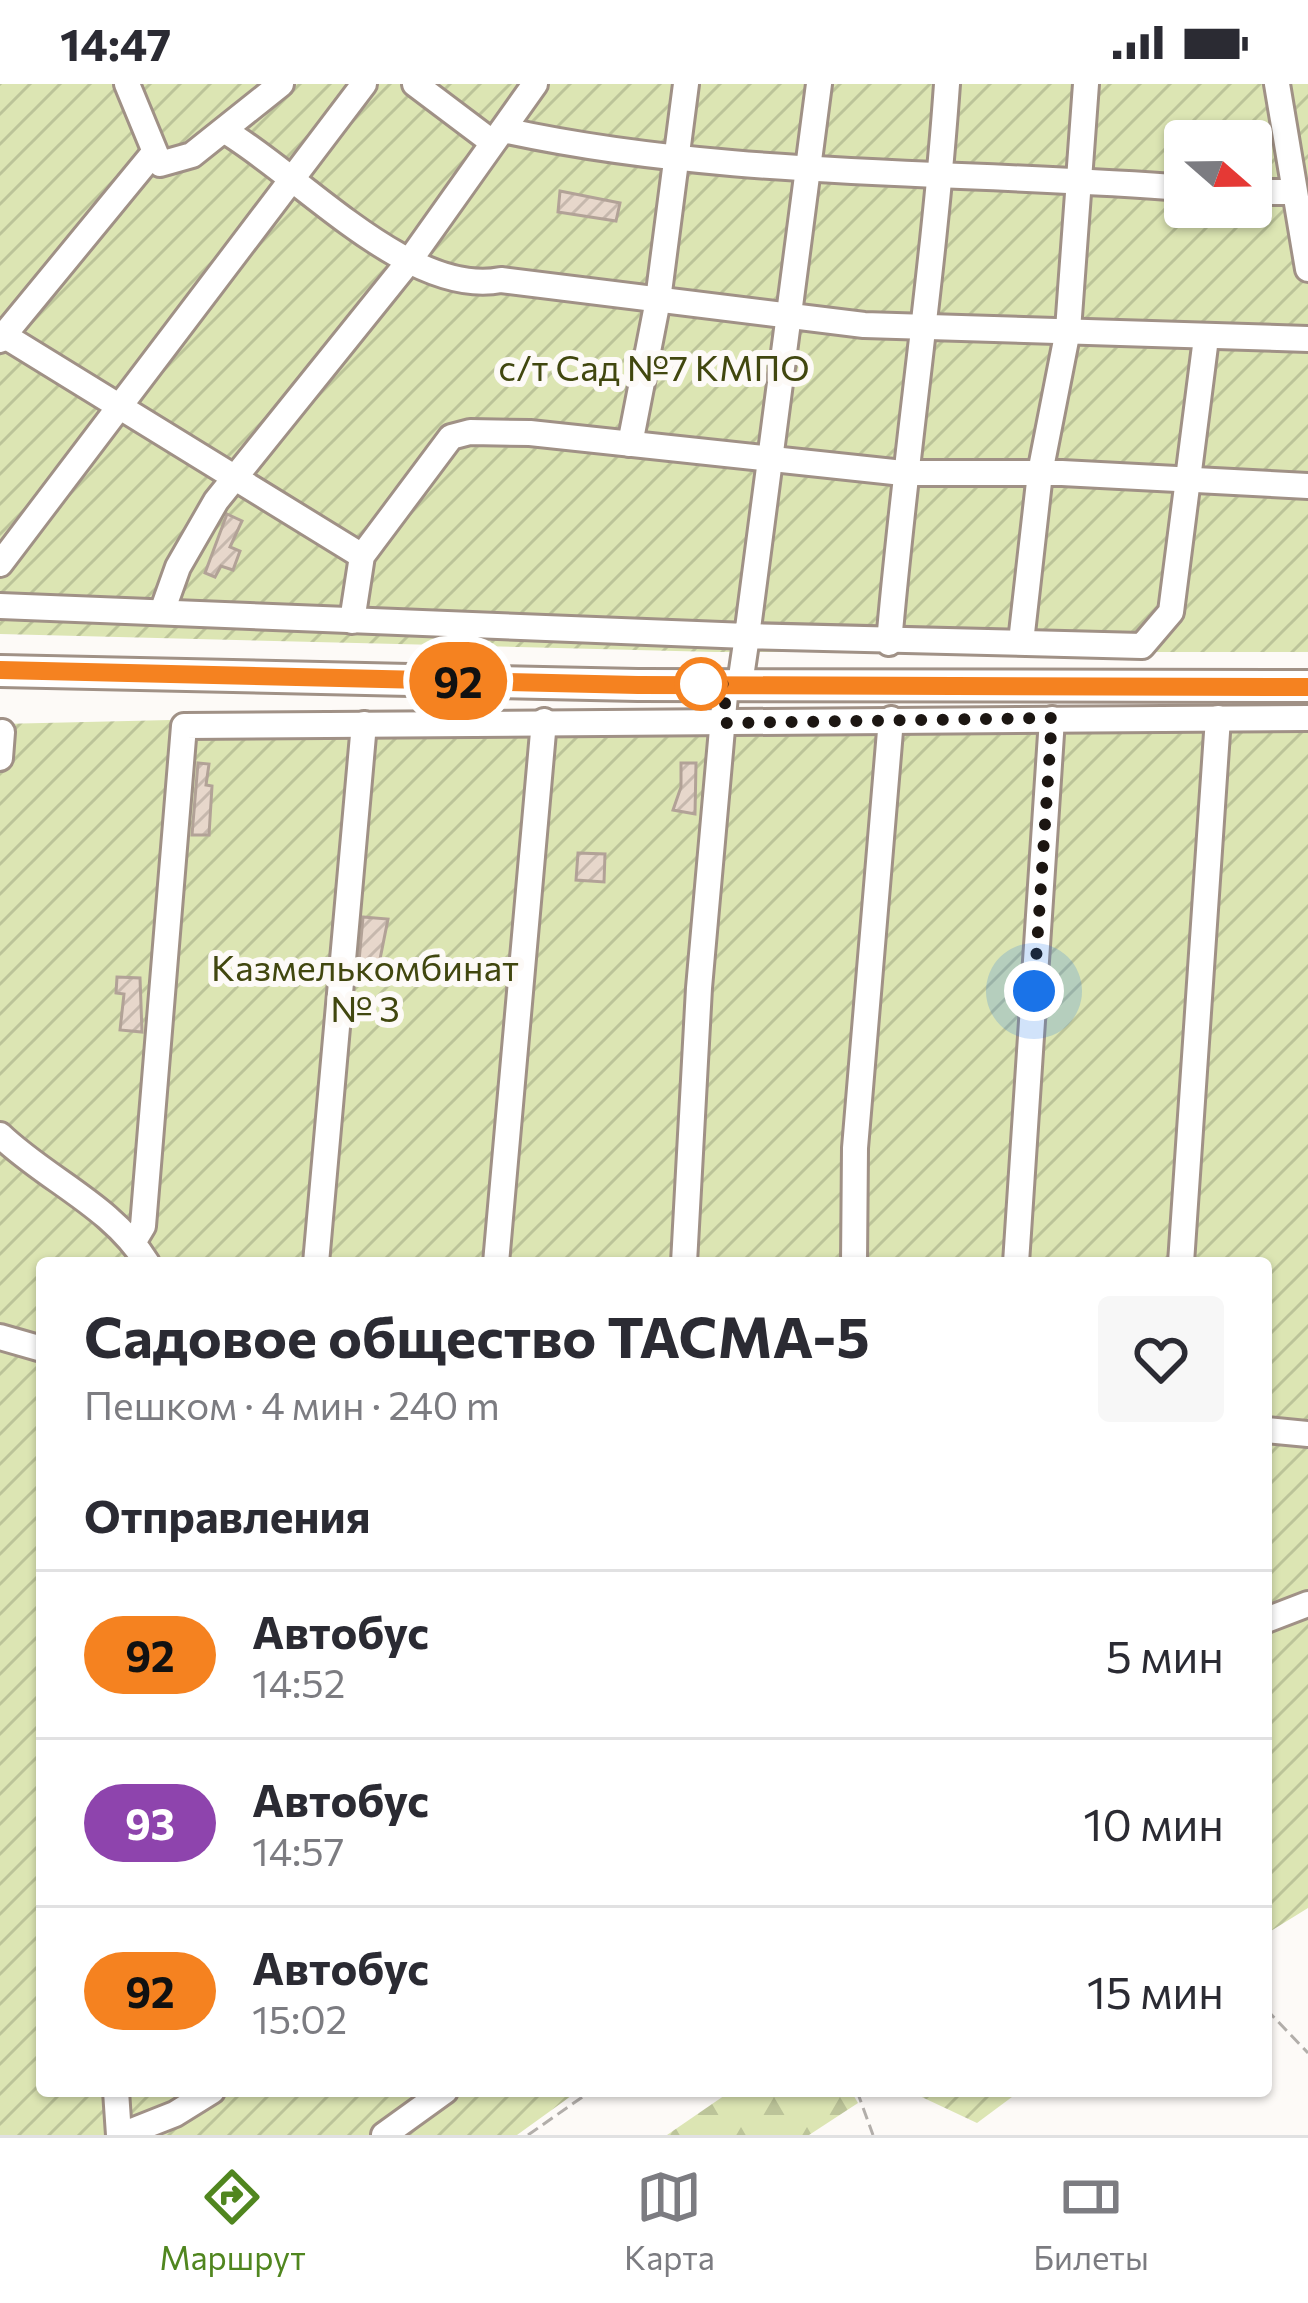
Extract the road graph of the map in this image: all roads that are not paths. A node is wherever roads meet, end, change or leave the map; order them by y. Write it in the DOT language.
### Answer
graph roads {
  1 [pos="127,84"];
  2 [pos="281,84"];
  3 [pos="364,84"];
  4 [pos="415,84"];
  5 [pos="535,84"];
  6 [pos="686,84"];
  7 [pos="819,84"];
  8 [pos="947,84"];
  9 [pos="1086,84"];
  10 [pos="1277,84"];
  11 [pos="224,131"];
  12 [pos="497,136"];
  13 [pos="152,155"];
  14 [pos="679,158"];
  15 [pos="808,170"];
  16 [pos="1297,173"];
  17 [pos="940,176"];
  18 [pos="290,180"];
  19 [pos="1078,180"];
  20 [pos="1164,186"];
  21 [pos="410,260"];
  22 [pos="1308,269"];
  23 [pos="658,300"];
  24 [pos="791,318"];
  25 [pos="924,324"];
  26 [pos="1068,330"];
  27 [pos="1,336"];
  28 [pos="1206,338"];
  29 [pos="1308,339"];
  30 [pos="118,409"];
  31 [pos="630,444"];
  32 [pos="767,461"];
  33 [pos="903,473"];
  34 [pos="1040,473"];
  35 [pos="236,480"];
  36 [pos="1188,480"];
  37 [pos="1308,486"];
  38 [pos="362,556"];
  39 [pos="0,564"];
  40 [pos="0,606"];
  41 [pos="163,609"];
  42 [pos="352,621"];
  43 [pos="747,636"];
  44 [pos="1021,642"];
  45 [pos="890,643"];
  46 [pos="0,670"];
  47 [pos="733,684"];
  48 [pos="1308,686"];
  49 [pos="1052,718"];
  50 [pos="1218,718"];
  51 [pos="1308,718"];
  52 [pos="891,719"];
  53 [pos="544,722"];
  54 [pos="725,723"];
  55 [pos="364,724"];
  56 [pos="0,1135"];
  57 [pos="134,1241"];
  58 [pos="143,1257"];
  59 [pos="317,1257"];
  60 [pos="497,1257"];
  61 [pos="684,1257"];
  62 [pos="854,1257"];
  63 [pos="1016,1257"];
  64 [pos="1181,1257"];
  65 [pos="0,1337"];
  66 [pos="36,1347"];
  67 [pos="1272,1431"];
  68 [pos="1308,1435"];
  69 [pos="1308,1604"];
  70 [pos="1272,1618"];
  71 [pos="117,2097"];
  72 [pos="203,2097"];
  73 [pos="437,2097"];
  74 [pos="121,2135"];
  75 [pos="384,2135"];
  1 -- 13 [label="street"];
  2 -- 11 [label="street"];
  3 -- 18 [label="street"];
  4 -- 12 [label="street"];
  5 -- 12 [label="street"];
  6 -- 14 [label="street"];
  7 -- 15 [label="street"];
  8 -- 17 [label="street"];
  9 -- 19 [label="street"];
  10 -- 16 [label="street"];
  11 -- 13 [label="street"];
  11 -- 18 [label="street"];
  12 -- 14 [label="street"];
  12 -- 21 [label="street"];
  13 -- 27 [label="street"];
  14 -- 15 [label="street"];
  14 -- 23 [label="street"];
  15 -- 17 [label="street"];
  15 -- 24 [label="street"];
  16 -- 22 [label="street"];
  17 -- 19 [label="street"];
  17 -- 25 [label="street"];
  18 -- 21 [label="street"];
  18 -- 30 [label="street"];
  19 -- 20 [label="street"];
  19 -- 26 [label="street"];
  21 -- 23 [label="street"];
  21 -- 35 [label="street"];
  23 -- 24 [label="street"];
  23 -- 31 [label="street"];
  24 -- 25 [label="street"];
  24 -- 32 [label="street"];
  25 -- 26 [label="street"];
  25 -- 33 [label="street"];
  26 -- 28 [label="street"];
  26 -- 34 [label="street"];
  27 -- 30 [label="street"];
  28 -- 29 [label="street"];
  28 -- 36 [label="street"];
  30 -- 35 [label="street"];
  30 -- 39 [label="street"];
  31 -- 32 [label="street"];
  31 -- 38 [label="street"];
  32 -- 33 [label="street"];
  32 -- 43 [label="street"];
  33 -- 34 [label="street"];
  33 -- 45 [label="street"];
  34 -- 36 [label="street"];
  34 -- 44 [label="street"];
  35 -- 38 [label="street"];
  35 -- 41 [label="street"];
  36 -- 37 [label="street"];
  36 -- 44 [label="street"];
  38 -- 42 [label="street"];
  40 -- 41 [label="street"];
  41 -- 42 [label="street"];
  42 -- 43 [label="street"];
  43 -- 45 [label="street"];
  43 -- 47 [label="street"];
  44 -- 45 [label="street"];
  46 -- 47 [label="main road"];
  47 -- 48 [label="main road"];
  47 -- 54 [label="street"];
  49 -- 50 [label="street"];
  49 -- 52 [label="street"];
  49 -- 63 [label="street"];
  50 -- 51 [label="street"];
  50 -- 64 [label="street"];
  52 -- 54 [label="street"];
  52 -- 62 [label="street"];
  53 -- 54 [label="street"];
  53 -- 55 [label="street"];
  53 -- 60 [label="street"];
  54 -- 61 [label="street"];
  55 -- 57 [label="street"];
  55 -- 59 [label="street"];
  56 -- 57 [label="street"];
  57 -- 58 [label="street"];
  65 -- 66 [label="street"];
  67 -- 68 [label="street"];
  69 -- 70 [label="street"];
  71 -- 74 [label="street"];
  72 -- 74 [label="street"];
  73 -- 75 [label="street"];
}
